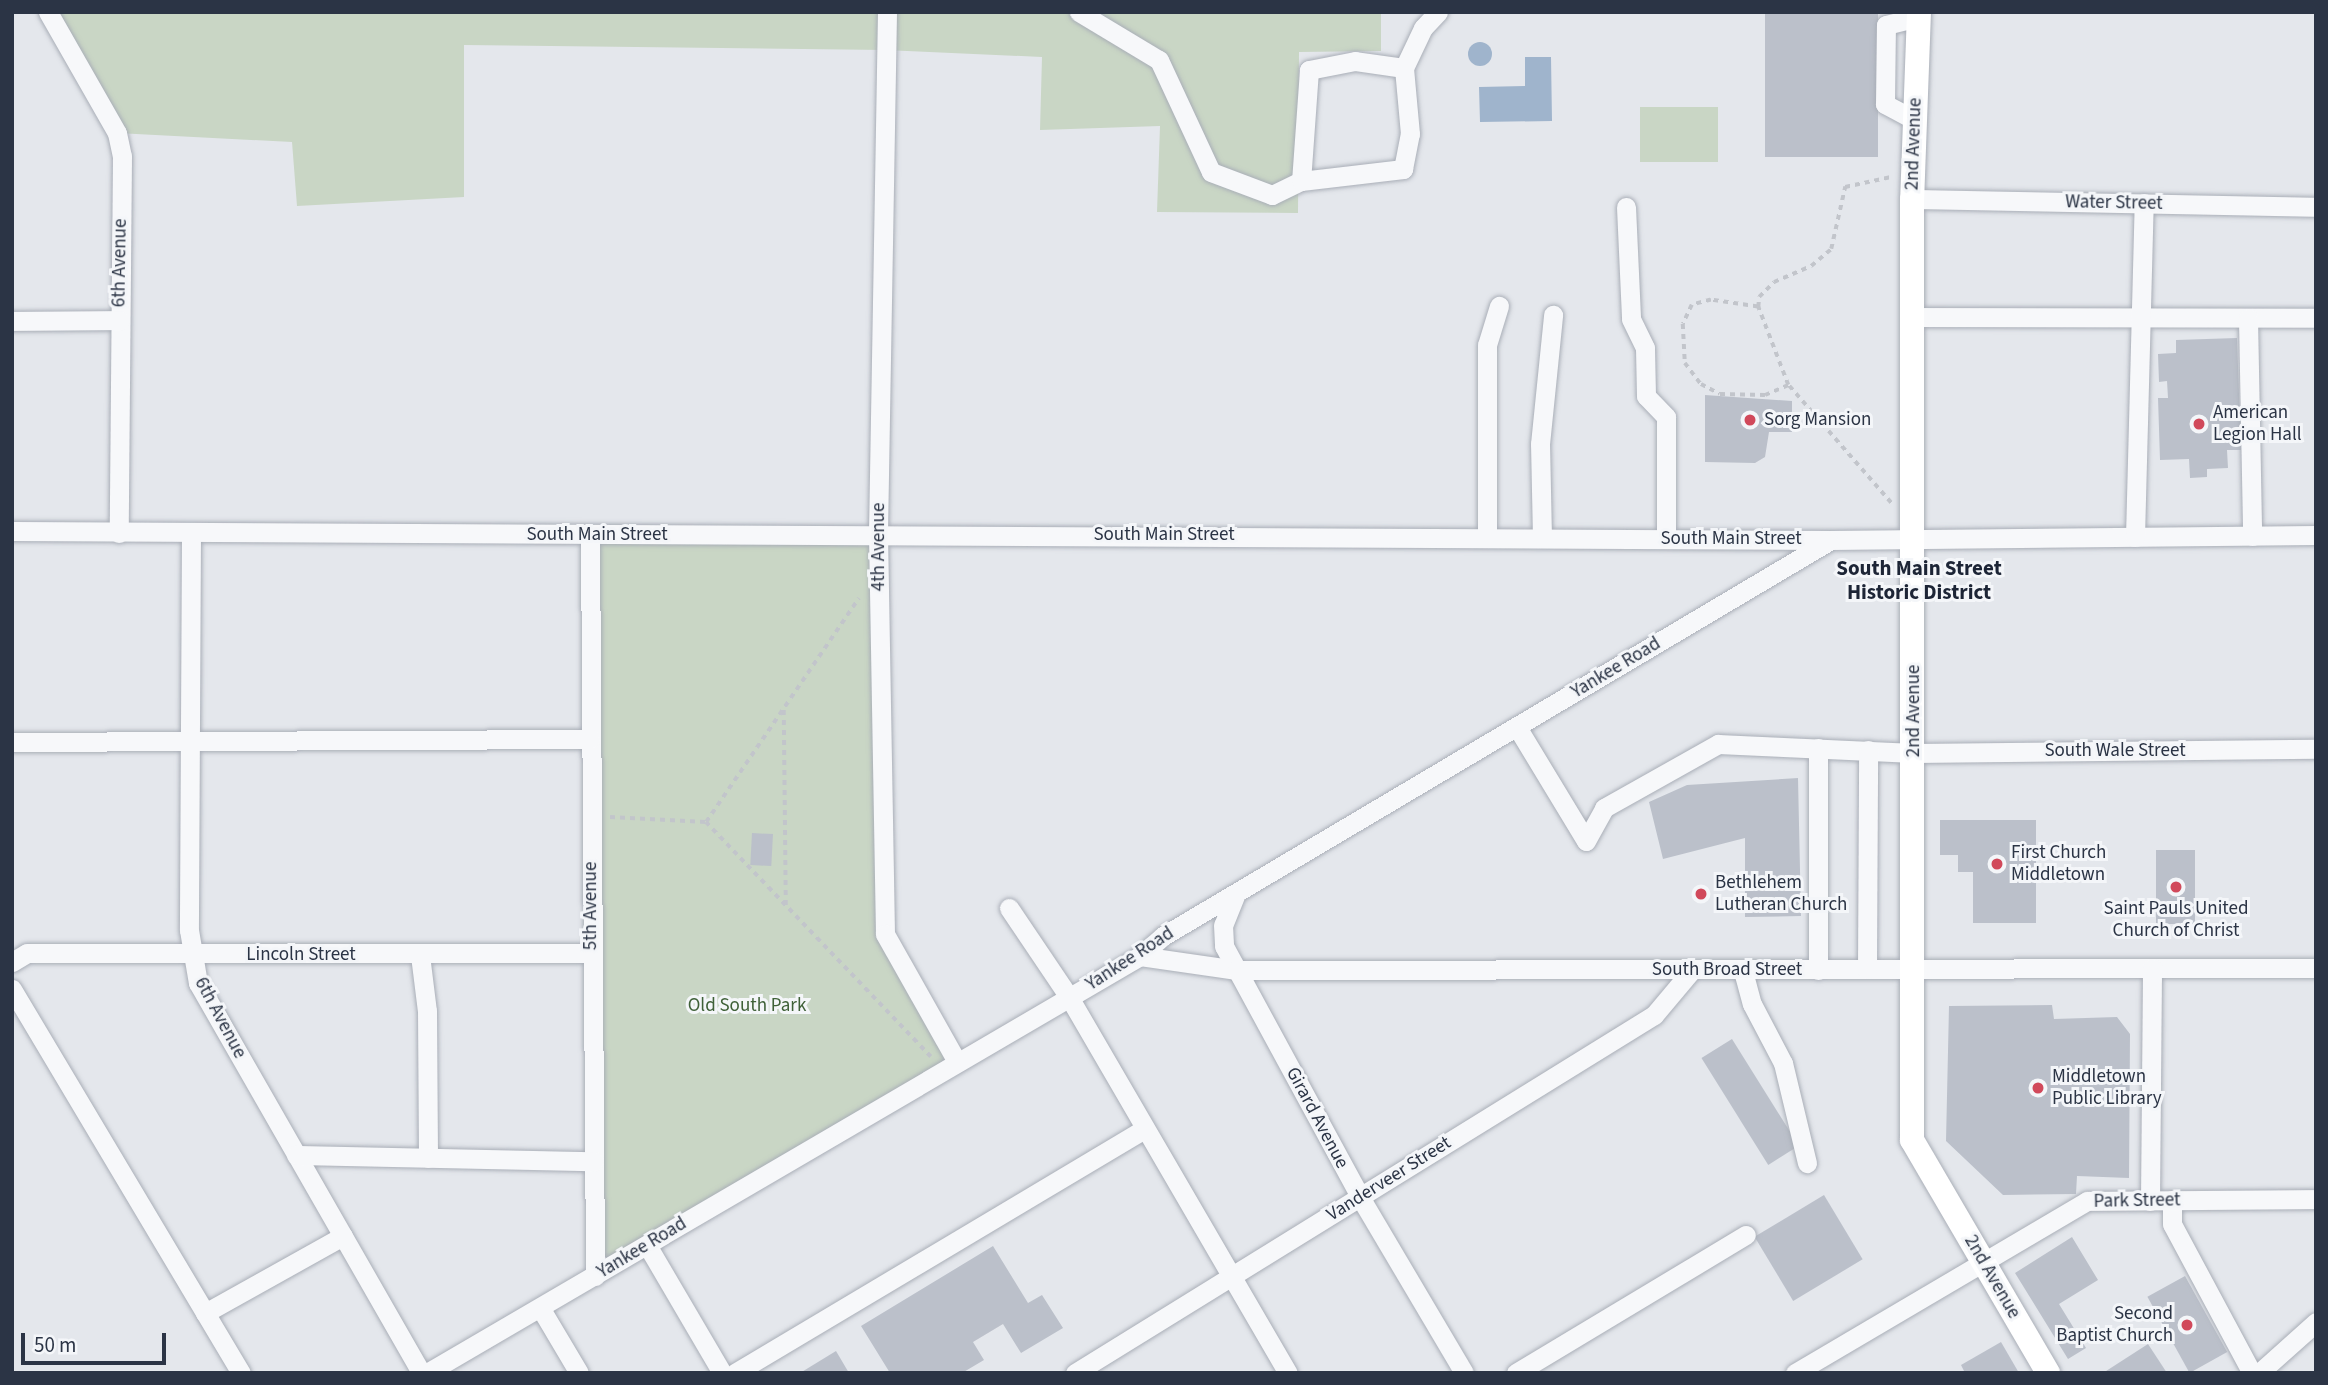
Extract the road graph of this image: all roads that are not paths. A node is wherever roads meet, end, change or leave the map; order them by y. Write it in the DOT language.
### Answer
graph roads {
  1 [pos="48,12"];
  2 [pos="1079,12"];
  3 [pos="1438,12"];
  4 [pos="886,13"];
  5 [pos="1919,15"];
  6 [pos="1404,68"];
  7 [pos="1301,181"];
  8 [pos="1912,199"];
  9 [pos="2144,203"];
  10 [pos="1626,207"];
  11 [pos="2316,207"];
  12 [pos="1499,306"];
  13 [pos="1553,315"];
  14 [pos="1913,317"];
  15 [pos="2143,317"];
  16 [pos="2248,318"];
  17 [pos="2316,318"];
  18 [pos="120,320"];
  19 [pos="12,321"];
  20 [pos="12,531"];
  21 [pos="119,533"];
  22 [pos="191,533"];
  23 [pos="878,533"];
  24 [pos="590,535"];
  25 [pos="2316,535"];
  26 [pos="2252,536"];
  27 [pos="1487,537"];
  28 [pos="2135,537"];
  29 [pos="1542,538"];
  30 [pos="1914,538"];
  31 [pos="1666,539"];
  32 [pos="1830,540"];
  33 [pos="1517,727"];
  34 [pos="590,739"];
  35 [pos="12,742"];
  36 [pos="190,744"];
  37 [pos="1818,748"];
  38 [pos="1868,750"];
  39 [pos="2316,750"];
  40 [pos="1914,752"];
  41 [pos="1235,895"];
  42 [pos="1009,908"];
  43 [pos="591,953"];
  44 [pos="420,955"];
  45 [pos="191,956"];
  46 [pos="1140,956"];
  47 [pos="12,962"];
  48 [pos="2152,968"];
  49 [pos="2316,968"];
  50 [pos="1867,969"];
  51 [pos="1916,969"];
  52 [pos="1237,970"];
  53 [pos="1818,970"];
  54 [pos="1691,971"];
  55 [pos="1743,971"];
  56 [pos="12,989"];
  57 [pos="1069,997"];
  58 [pos="957,1062"];
  59 [pos="1144,1129"];
  60 [pos="296,1155"];
  61 [pos="428,1157"];
  62 [pos="594,1161"];
  63 [pos="1807,1163"];
  64 [pos="1360,1197"];
  65 [pos="2316,1199"];
  66 [pos="2172,1200"];
  67 [pos="2150,1201"];
  68 [pos="1746,1235"];
  69 [pos="343,1236"];
  70 [pos="647,1245"];
  71 [pos="1982,1259"];
  72 [pos="595,1276"];
  73 [pos="1233,1276"];
  74 [pos="541,1309"];
  75 [pos="205,1312"];
  76 [pos="2316,1322"];
  77 [pos="241,1373"];
  78 [pos="421,1373"];
  79 [pos="427,1373"];
  80 [pos="579,1373"];
  81 [pos="722,1373"];
  82 [pos="736,1373"];
  83 [pos="1075,1373"];
  84 [pos="1288,1373"];
  85 [pos="1464,1373"];
  86 [pos="1516,1373"];
  87 [pos="1795,1373"];
  88 [pos="2048,1373"];
  89 [pos="2252,1373"];
  90 [pos="2259,1373"];
  1 -- 18 [label="street, 6th Avenue"];
  2 -- 7 [label="street"];
  3 -- 6 [label="street"];
  4 -- 23 [label="street, 4th Avenue"];
  5 -- 8 [label="main road, 2nd Avenue"];
  6 -- 7 [label="street"];
  6 -- 7 [label="street"];
  8 -- 9 [label="street, Water Street"];
  8 -- 14 [label="main road, 2nd Avenue"];
  9 -- 11 [label="street, Water Street"];
  9 -- 15 [label="street"];
  10 -- 31 [label="street"];
  12 -- 27 [label="street"];
  13 -- 29 [label="street"];
  14 -- 15 [label="street"];
  14 -- 30 [label="main road, 2nd Avenue"];
  15 -- 16 [label="street"];
  15 -- 28 [label="street"];
  16 -- 17 [label="street"];
  16 -- 26 [label="street"];
  18 -- 19 [label="street"];
  18 -- 21 [label="street, 6th Avenue"];
  20 -- 21 [label="street, South Main Street"];
  21 -- 22 [label="street, South Main Street"];
  22 -- 24 [label="street, South Main Street"];
  22 -- 36 [label="street, 6th Avenue"];
  23 -- 24 [label="street, South Main Street"];
  23 -- 27 [label="street, South Main Street"];
  23 -- 58 [label="street, 4th Avenue"];
  24 -- 34 [label="street, 5th Avenue"];
  25 -- 26 [label="street, South Main Street"];
  26 -- 28 [label="street, South Main Street"];
  27 -- 29 [label="street, South Main Street"];
  28 -- 30 [label="street, South Main Street"];
  29 -- 31 [label="street, South Main Street"];
  30 -- 32 [label="street, South Main Street"];
  30 -- 40 [label="main road, 2nd Avenue"];
  31 -- 32 [label="street, South Main Street"];
  32 -- 33 [label="street, Yankee Road"];
  33 -- 37 [label="street, South Wale Street"];
  33 -- 41 [label="street, Yankee Road"];
  34 -- 36 [label="street"];
  34 -- 43 [label="street, 5th Avenue"];
  35 -- 36 [label="street"];
  36 -- 45 [label="street, 6th Avenue"];
  37 -- 38 [label="street, South Wale Street"];
  37 -- 53 [label="street"];
  38 -- 40 [label="street, South Wale Street"];
  38 -- 50 [label="street"];
  39 -- 40 [label="street, South Wale Street"];
  40 -- 51 [label="main road, 2nd Avenue"];
  41 -- 46 [label="street, Yankee Road"];
  41 -- 52 [label="street, Girard Avenue"];
  42 -- 57 [label="street"];
  43 -- 44 [label="street, Lincoln Street"];
  43 -- 62 [label="street, 5th Avenue"];
  44 -- 45 [label="street, Lincoln Street"];
  44 -- 61 [label="street"];
  45 -- 47 [label="street, Lincoln Street"];
  45 -- 60 [label="street, 6th Avenue"];
  46 -- 52 [label="street, South Broad Street"];
  46 -- 57 [label="street, Yankee Road"];
  48 -- 49 [label="street, South Broad Street"];
  48 -- 51 [label="street, South Broad Street"];
  48 -- 67 [label="street"];
  50 -- 51 [label="street, South Broad Street"];
  50 -- 53 [label="street, South Broad Street"];
  51 -- 71 [label="main road, 2nd Avenue"];
  52 -- 54 [label="street, South Broad Street"];
  52 -- 64 [label="street, Girard Avenue"];
  53 -- 55 [label="street, South Broad Street"];
  54 -- 55 [label="street, South Broad Street"];
  54 -- 64 [label="street, Vanderveer Street"];
  55 -- 63 [label="street"];
  56 -- 75 [label="street"];
  57 -- 58 [label="street, Yankee Road"];
  57 -- 59 [label="street"];
  58 -- 70 [label="street, Yankee Road"];
  59 -- 73 [label="street"];
  59 -- 82 [label="street"];
  60 -- 61 [label="street"];
  60 -- 69 [label="street, 6th Avenue"];
  61 -- 62 [label="street"];
  62 -- 72 [label="street, 5th Avenue"];
  64 -- 73 [label="street, Vanderveer Street"];
  64 -- 85 [label="street, Girard Avenue"];
  65 -- 66 [label="street, Park Street"];
  66 -- 67 [label="street, Park Street"];
  66 -- 89 [label="street"];
  67 -- 71 [label="street, Park Street"];
  68 -- 86 [label="street"];
  69 -- 75 [label="street"];
  69 -- 78 [label="street, 6th Avenue"];
  70 -- 72 [label="street, Yankee Road"];
  70 -- 81 [label="street"];
  71 -- 87 [label="street, Park Street"];
  71 -- 88 [label="main road, 2nd Avenue"];
  72 -- 74 [label="street, Yankee Road"];
  73 -- 83 [label="street, Vanderveer Street"];
  73 -- 84 [label="street"];
  74 -- 79 [label="street, Yankee Road"];
  74 -- 80 [label="street"];
  75 -- 77 [label="street"];
  76 -- 90 [label="street"];
}
